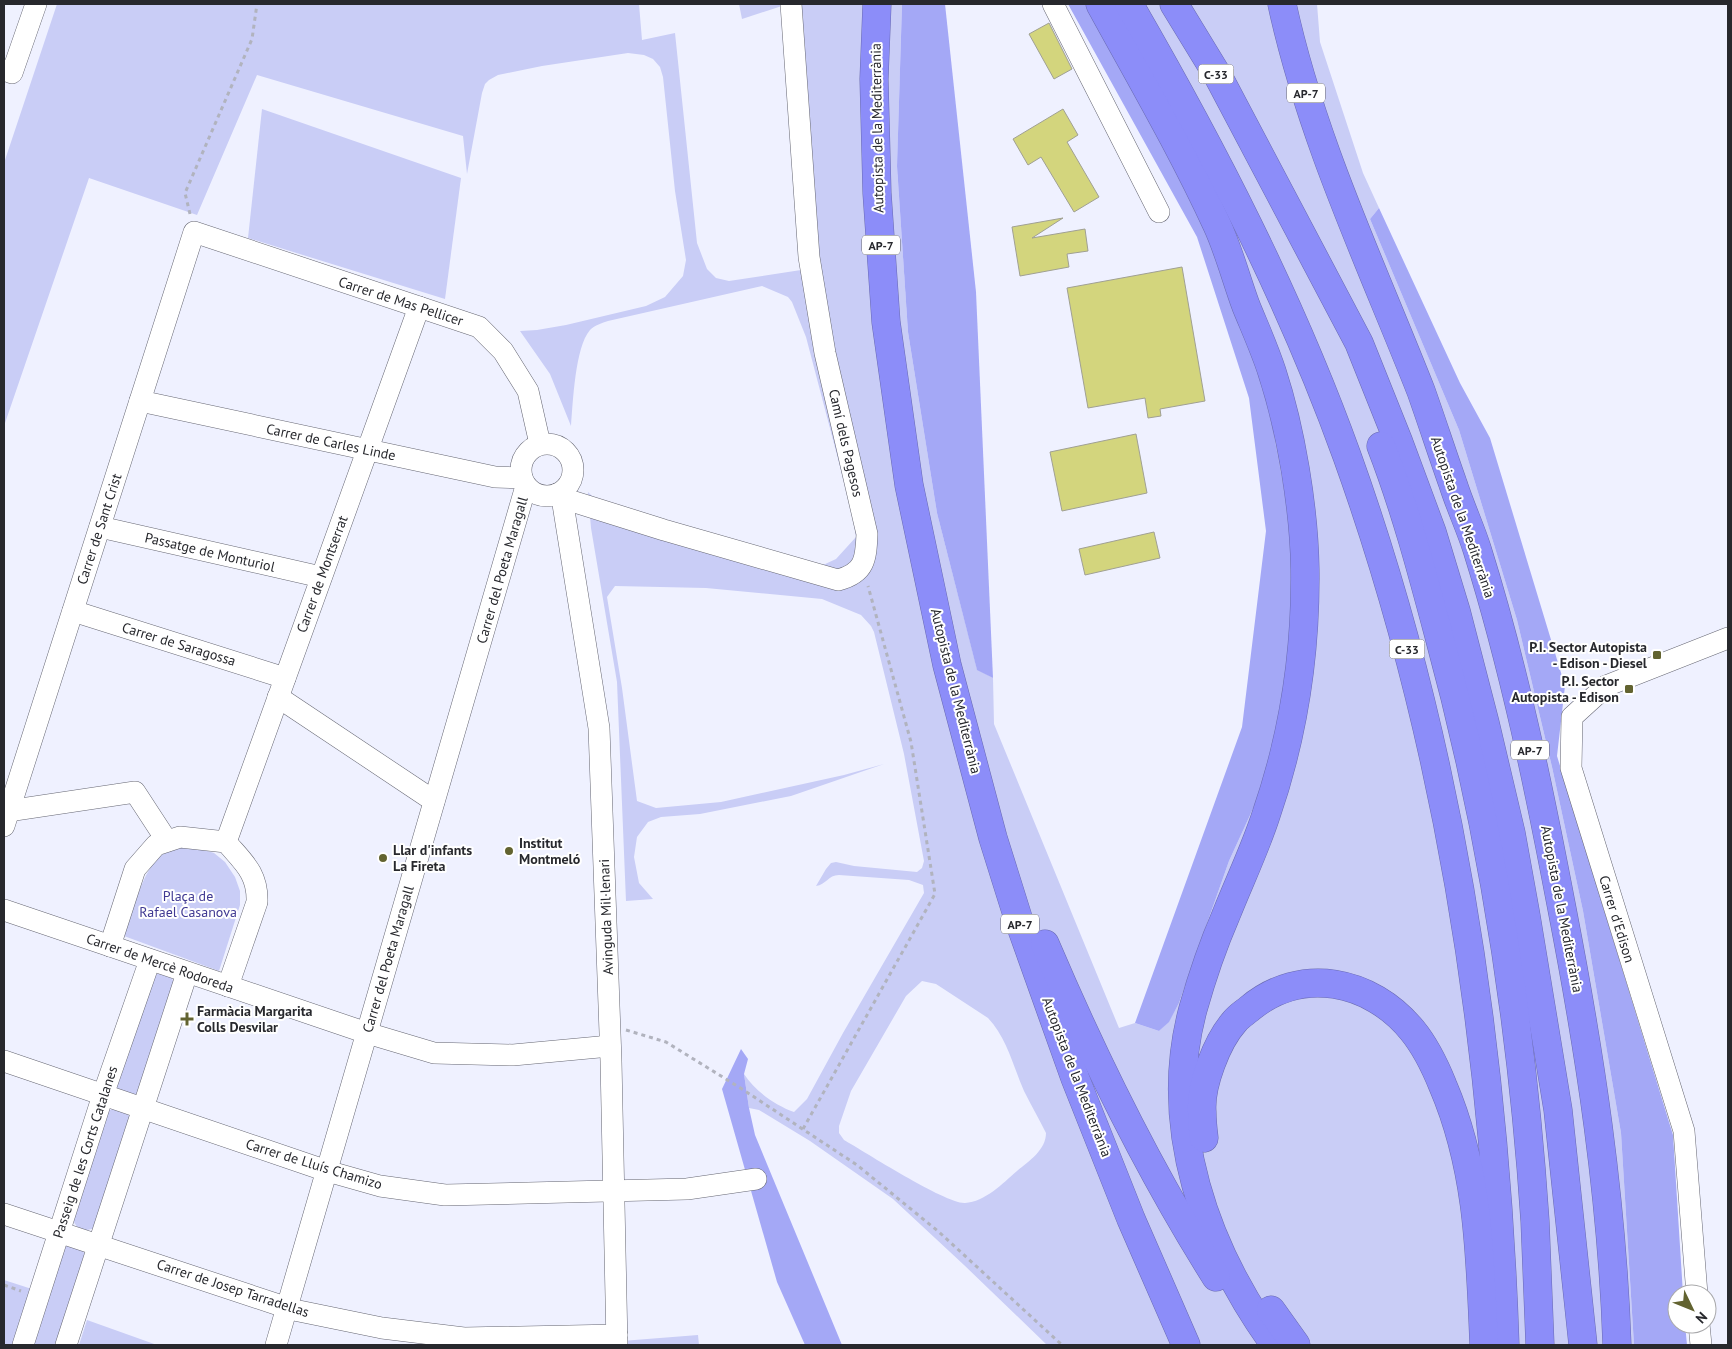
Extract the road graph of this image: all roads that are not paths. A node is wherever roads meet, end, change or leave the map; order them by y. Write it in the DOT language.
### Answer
graph roads {
  1 [pos="36,4"];
  2 [pos="791,4"];
  3 [pos="877,4"];
  4 [pos="1053,4"];
  5 [pos="1100,4"];
  6 [pos="1129,4"];
  7 [pos="1174,4"];
  8 [pos="1282,4"];
  9 [pos="4,70"];
  10 [pos="1159,212"];
  11 [pos="1294,221"];
  12 [pos="194,232"];
  13 [pos="419,307"];
  14 [pos="140,401"];
  15 [pos="540,444"];
  16 [pos="367,450"];
  17 [pos="524,482"];
  18 [pos="909,485"];
  19 [pos="560,496"];
  20 [pos="100,527"];
  21 [pos="321,578"];
  22 [pos="72,611"];
  23 [pos="1728,638"];
  24 [pos="281,687"];
  25 [pos="434,801"];
  26 [pos="6,819"];
  27 [pos="167,841"];
  28 [pos="226,842"];
  29 [pos="4,910"];
  30 [pos="110,946"];
  31 [pos="150,960"];
  32 [pos="187,973"];
  33 [pos="228,986"];
  34 [pos="367,1033"];
  35 [pos="610,1036"];
  36 [pos="4,1061"];
  37 [pos="103,1095"];
  38 [pos="144,1109"];
  39 [pos="326,1171"];
  40 [pos="756,1179"];
  41 [pos="614,1192"];
  42 [pos="4,1214"];
  43 [pos="59,1232"];
  44 [pos="100,1245"];
  45 [pos="1696,1284"];
  46 [pos="288,1307"];
  47 [pos="617,1340"];
  48 [pos="23,1345"];
  49 [pos="66,1345"];
  50 [pos="276,1345"];
  51 [pos="1186,1345"];
  52 [pos="1260,1345"];
  53 [pos="1274,1345"];
  54 [pos="1296,1345"];
  55 [pos="1484,1345"];
  56 [pos="1505,1345"];
  57 [pos="1540,1345"];
  58 [pos="1583,1345"];
  59 [pos="1617,1345"];
  1 -- 9 [label="street"];
  2 -- 19 [label="street, Camí dels Pagesos"];
  3 -- 18 [label="highway, Autopista de la Mediterrània / AP-7"];
  4 -- 10 [label="street"];
  5 -- 53 [label="highway"];
  6 -- 56 [label="highway, C-33"];
  7 -- 11 [label="highway, C-33"];
  8 -- 59 [label="highway, Autopista de la Mediterrània / AP-7"];
  11 -- 57 [label="highway, C-33"];
  11 -- 58 [label="highway"];
  12 -- 13 [label="street, Carrer de Mas Pellicer"];
  12 -- 14 [label="street, Carrer de Sant Crist"];
  13 -- 15 [label="street, Carrer de Mas Pellicer"];
  13 -- 16 [label="street, Carrer de Montserrat"];
  14 -- 16 [label="street, Carrer de Carles Linde"];
  14 -- 20 [label="street, Carrer de Sant Crist"];
  15 -- 17 [label="street"];
  15 -- 19 [label="street"];
  16 -- 17 [label="street, Carrer de Carles Linde"];
  16 -- 21 [label="street, Carrer de Montserrat"];
  17 -- 19 [label="street"];
  17 -- 25 [label="street, Carrer del Poeta Maragall"];
  18 -- 51 [label="highway, Autopista de la Mediterrània / AP-7"];
  18 -- 52 [label="highway"];
  19 -- 35 [label="street, Avinguda Mil·lenari"];
  20 -- 21 [label="street, Passatge de Monturiol"];
  20 -- 22 [label="street, Carrer de Sant Crist"];
  21 -- 24 [label="street, Carrer de Montserrat"];
  22 -- 24 [label="street, Carrer de Saragossa"];
  22 -- 26 [label="street, Carrer de Sant Crist"];
  23 -- 45 [label="street, Carrer d'Edison"];
  24 -- 25 [label="street, Carrer de Saragossa"];
  24 -- 28 [label="street, Carrer de Montserrat"];
  25 -- 34 [label="street, Carrer del Poeta Maragall"];
  26 -- 27 [label="street"];
  27 -- 28 [label="street"];
  27 -- 30 [label="street"];
  28 -- 33 [label="street"];
  29 -- 30 [label="street, Carrer de Mercè Rodoreda"];
  30 -- 31 [label="street, Carrer de Mercè Rodoreda"];
  31 -- 32 [label="street, Carrer de Mercè Rodoreda"];
  31 -- 37 [label="street, Passeig de les Corts Catalanes"];
  32 -- 33 [label="street, Carrer de Mercè Rodoreda"];
  32 -- 38 [label="street"];
  33 -- 34 [label="street, Carrer de Mercè Rodoreda"];
  34 -- 35 [label="street, Carrer de Mercè Rodoreda"];
  34 -- 39 [label="street, Carrer del Poeta Maragall"];
  35 -- 41 [label="street, Avinguda Mil·lenari"];
  36 -- 37 [label="street, Carrer de Lluís Chamizo"];
  37 -- 38 [label="street, Carrer de Lluís Chamizo"];
  37 -- 43 [label="street, Passeig de les Corts Catalanes"];
  38 -- 39 [label="street, Carrer de Lluís Chamizo"];
  38 -- 44 [label="street"];
  39 -- 41 [label="street, Carrer de Lluís Chamizo"];
  39 -- 46 [label="street, Carrer del Poeta Maragall"];
  40 -- 41 [label="street, Carrer de Lluís Chamizo"];
  41 -- 47 [label="street, Avinguda Mil·lenari"];
  42 -- 43 [label="street, Carrer de Josep Tarradellas"];
  43 -- 44 [label="street, Carrer de Josep Tarradellas"];
  43 -- 48 [label="street, Passeig de les Corts Catalanes"];
  44 -- 46 [label="street, Carrer de Josep Tarradellas"];
  44 -- 49 [label="street"];
  46 -- 47 [label="street, Carrer de Josep Tarradellas"];
  46 -- 50 [label="street, Carrer del Poeta Maragall"];
  54 -- 55 [label="highway"];
}
